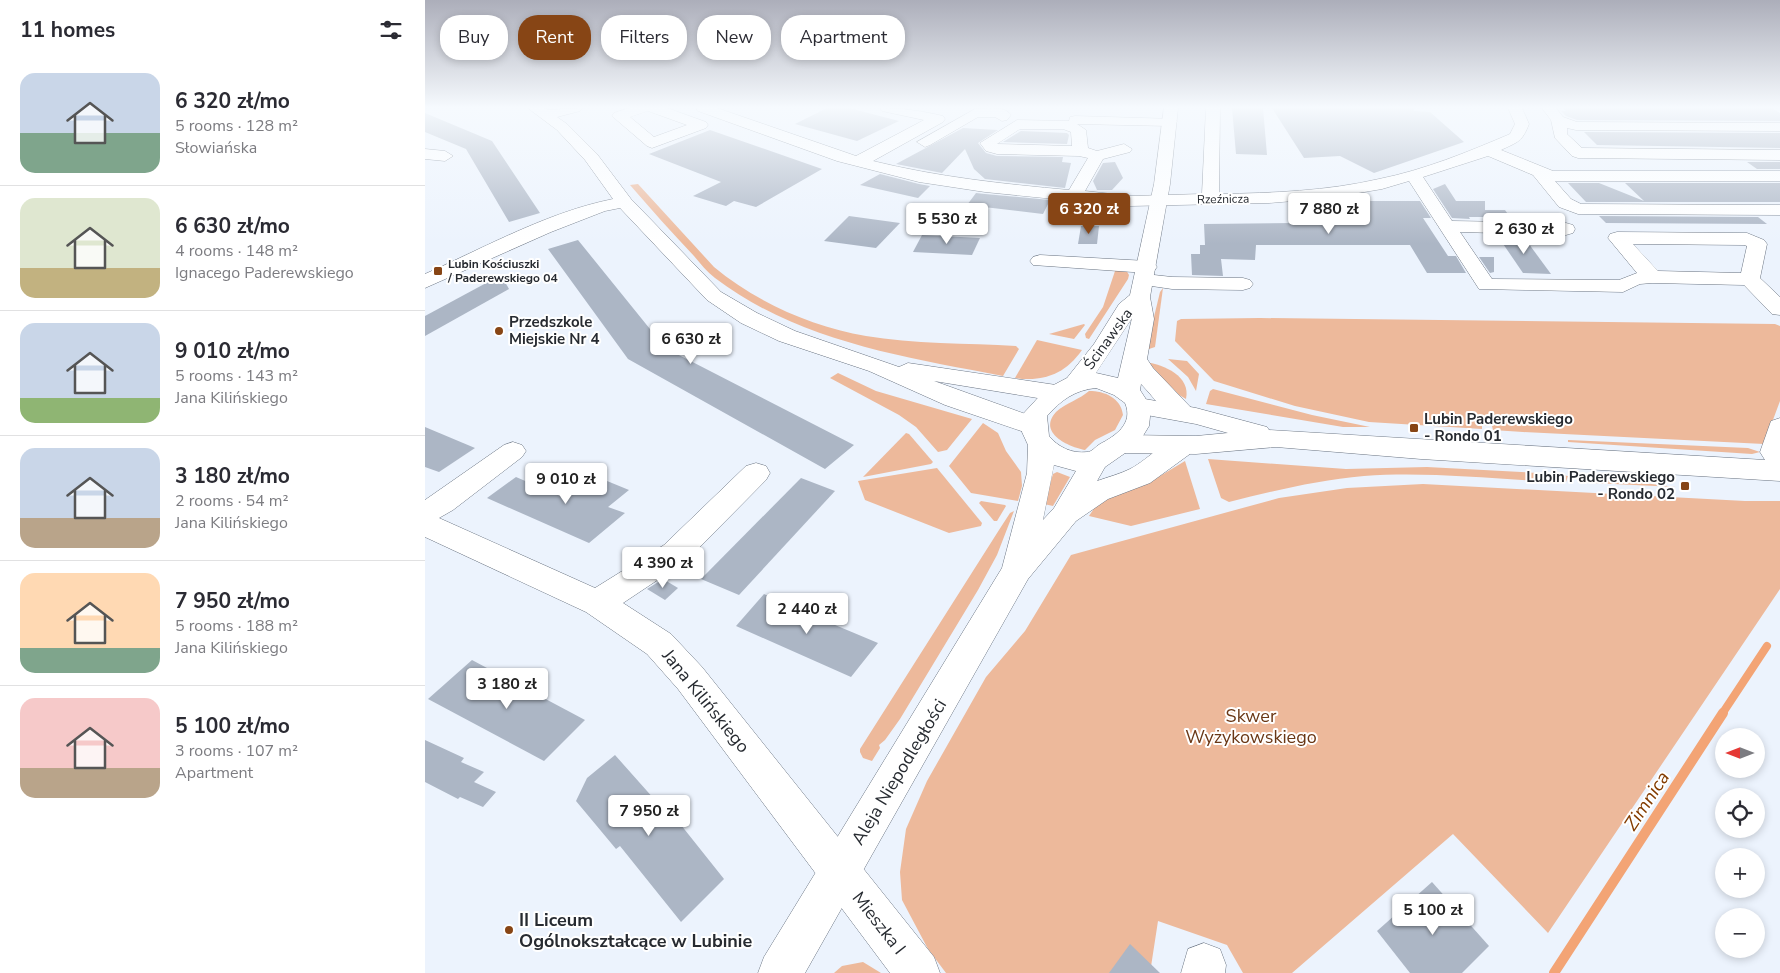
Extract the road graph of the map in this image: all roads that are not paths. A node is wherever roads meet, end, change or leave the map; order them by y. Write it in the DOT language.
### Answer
graph roads {
  1 [pos="588,153"];
  2 [pos="835,153"];
  3 [pos="874,153"];
  4 [pos="1086,153"];
  5 [pos="1107,153"];
  6 [pos="1166,153"];
  7 [pos="1212,153"];
  8 [pos="1477,153"];
  9 [pos="1495,153"];
  10 [pos="1578,153"];
  11 [pos="1619,153"];
  12 [pos="425,154"];
  13 [pos="1780,155"];
  14 [pos="445,156"];
  15 [pos="1097,156"];
  16 [pos="858,162"];
  17 [pos="1413,175"];
  18 [pos="1548,175"];
  19 [pos="1584,175"];
  20 [pos="1780,176"];
  21 [pos="1074,196"];
  22 [pos="1210,199"];
  23 [pos="1159,200"];
  24 [pos="627,203"];
  25 [pos="1780,210"];
  26 [pos="583,217"];
  27 [pos="1447,226"];
  28 [pos="1566,229"];
  29 [pos="1634,257"];
  30 [pos="1661,257"];
  31 [pos="1040,261"];
  32 [pos="1652,277"];
  33 [pos="1750,279"];
  34 [pos="1144,281"];
  35 [pos="425,282"];
  36 [pos="1243,284"];
  37 [pos="1780,309"];
  38 [pos="1135,358"];
  39 [pos="877,366"];
  40 [pos="1077,381"];
  41 [pos="1056,393"];
  42 [pos="1133,398"];
  43 [pos="1185,414"];
  44 [pos="1780,426"];
  45 [pos="1037,436"];
  46 [pos="1276,438"];
  47 [pos="1123,444"];
  48 [pos="1185,445"];
  49 [pos="513,451"];
  50 [pos="1095,461"];
  51 [pos="1780,461"];
  52 [pos="1780,472"];
  53 [pos="756,473"];
  54 [pos="425,512"];
  55 [pos="1065,516"];
  56 [pos="425,524"];
  57 [pos="1017,570"];
  58 [pos="597,603"];
  59 [pos="840,873"];
  60 [pos="780,973"];
  61 [pos="918,973"];
  1 -- 24 [label="street"];
  2 -- 16 [label="street, Rzeźnicza"];
  3 -- 16 [label="street"];
  4 -- 15 [label="street"];
  5 -- 15 [label="street"];
  6 -- 23 [label="street, Ścinawska"];
  7 -- 22 [label="street"];
  8 -- 17 [label="street, Rzeźnicza"];
  9 -- 18 [label="street"];
  10 -- 19 [label="street"];
  11 -- 13 [label="street"];
  12 -- 14 [label="street"];
  15 -- 21 [label="street"];
  16 -- 21 [label="street, Rzeźnicza"];
  17 -- 22 [label="street, Rzeźnicza"];
  17 -- 27 [label="street"];
  18 -- 19 [label="street"];
  18 -- 25 [label="street"];
  19 -- 20 [label="street"];
  21 -- 23 [label="street, Rzeźnicza"];
  22 -- 23 [label="street, Rzeźnicza"];
  23 -- 34 [label="street, Ścinawska"];
  24 -- 26 [label="street"];
  24 -- 26 [label="street"];
  24 -- 39 [label="street"];
  26 -- 35 [label="street"];
  27 -- 28 [label="street"];
  27 -- 32 [label="street"];
  29 -- 30 [label="street"];
  29 -- 32 [label="street"];
  29 -- 33 [label="street"];
  31 -- 34 [label="street"];
  32 -- 33 [label="street"];
  33 -- 37 [label="street"];
  34 -- 36 [label="street"];
  34 -- 38 [label="street, Ścinawska"];
  34 -- 40 [label="street, Ścinawska"];
  38 -- 42 [label="street, Ścinawska"];
  38 -- 43 [label="street"];
  39 -- 41 [label="street"];
  39 -- 45 [label="street"];
  40 -- 41 [label="street"];
  40 -- 42 [label="street"];
  41 -- 45 [label="street"];
  42 -- 43 [label="street"];
  42 -- 47 [label="street"];
  43 -- 46 [label="street"];
  44 -- 51 [label="street"];
  45 -- 50 [label="street"];
  45 -- 57 [label="street, Aleja Niepodległości"];
  46 -- 48 [label="street"];
  46 -- 52 [label="street"];
  47 -- 48 [label="street"];
  47 -- 50 [label="street"];
  48 -- 55 [label="street"];
  49 -- 54 [label="street"];
  50 -- 55 [label="street, Aleja Niepodległości"];
  53 -- 58 [label="street"];
  55 -- 57 [label="street, Aleja Niepodległości"];
  56 -- 58 [label="street, Jana Kilińskiego"];
  57 -- 59 [label="street, Aleja Niepodległości"];
  58 -- 59 [label="street, Jana Kilińskiego"];
  59 -- 60 [label="street, Aleja Niepodległości"];
  59 -- 61 [label="street, Mieszka I"];
}
